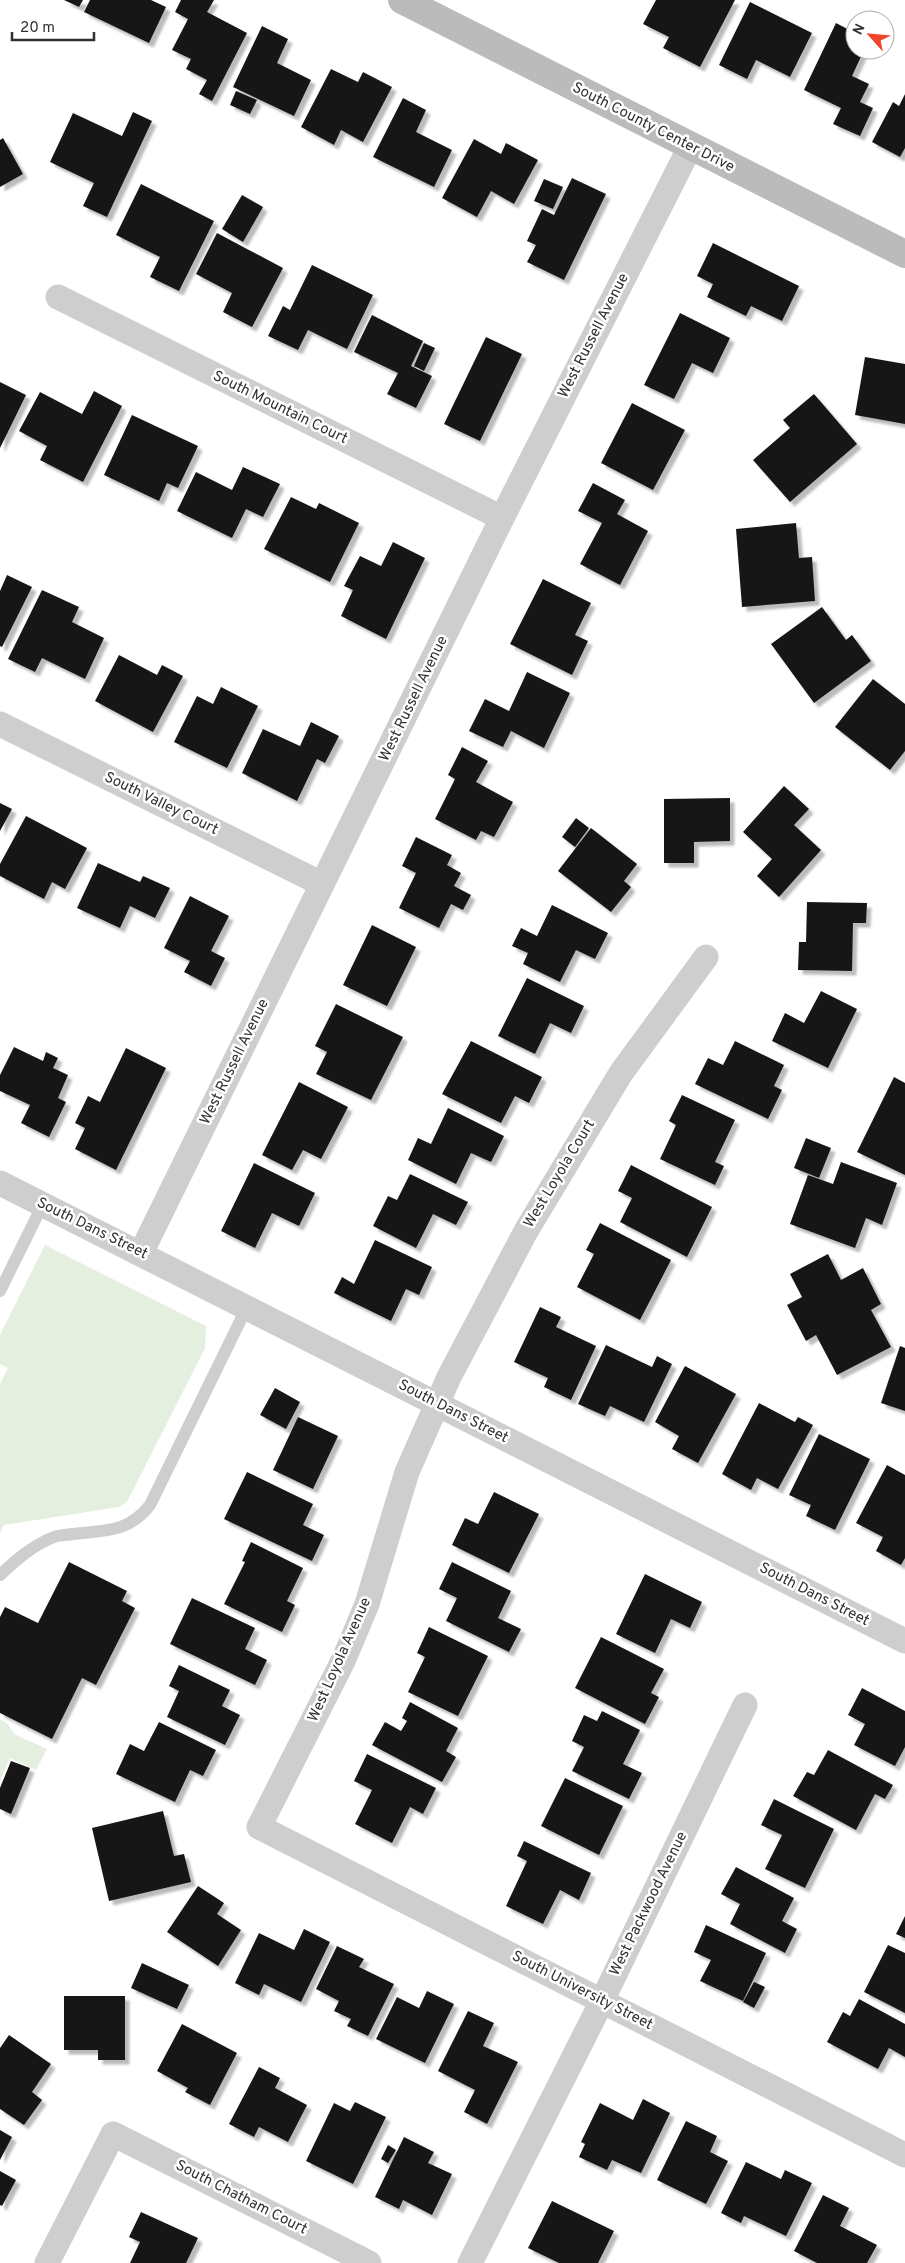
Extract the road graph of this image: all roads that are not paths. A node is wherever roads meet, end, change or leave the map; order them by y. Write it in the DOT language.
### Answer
graph roads {
  1 [pos="402,0"];
  2 [pos="690,147"];
  3 [pos="905,254"];
  4 [pos="58,297"];
  5 [pos="502,518"];
  6 [pos="0,724"];
  7 [pos="322,884"];
  8 [pos="706,957"];
  9 [pos="0,1183"];
  10 [pos="43,1204"];
  11 [pos="141,1253"];
  12 [pos="0,1291"];
  13 [pos="247,1307"];
  14 [pos="437,1404"];
  15 [pos="0,1575"];
  16 [pos="905,1642"];
  17 [pos="745,1705"];
  18 [pos="259,1827"];
  19 [pos="602,2001"];
  20 [pos="905,2155"];
  21 [pos="47,2263"];
  22 [pos="369,2263"];
  23 [pos="470,2263"];
  1 -- 2 [label="street, South County Center Drive"];
  2 -- 3 [label="street, South County Center Drive"];
  2 -- 5 [label="street, West Russell Avenue"];
  4 -- 5 [label="street, South Mountain Court"];
  5 -- 7 [label="street, West Russell Avenue"];
  6 -- 7 [label="street, South Valley Court"];
  7 -- 11 [label="street, West Russell Avenue"];
  8 -- 14 [label="street, West Loyola Court"];
  9 -- 10 [label="street, South Dans Street"];
  10 -- 11 [label="street, South Dans Street"];
  10 -- 12 [label="lane"];
  11 -- 13 [label="street, South Dans Street"];
  13 -- 14 [label="street, South Dans Street"];
  13 -- 15 [label="lane"];
  14 -- 16 [label="street, South Dans Street"];
  14 -- 18 [label="street, West Loyola Avenue"];
  17 -- 19 [label="street, West Packwood Avenue"];
  18 -- 19 [label="street, South University Street"];
  19 -- 20 [label="street, South University Street"];
  19 -- 23 [label="street, West Packwood Avenue"];
  21 -- 22 [label="street, South Chatham Court"];
}
